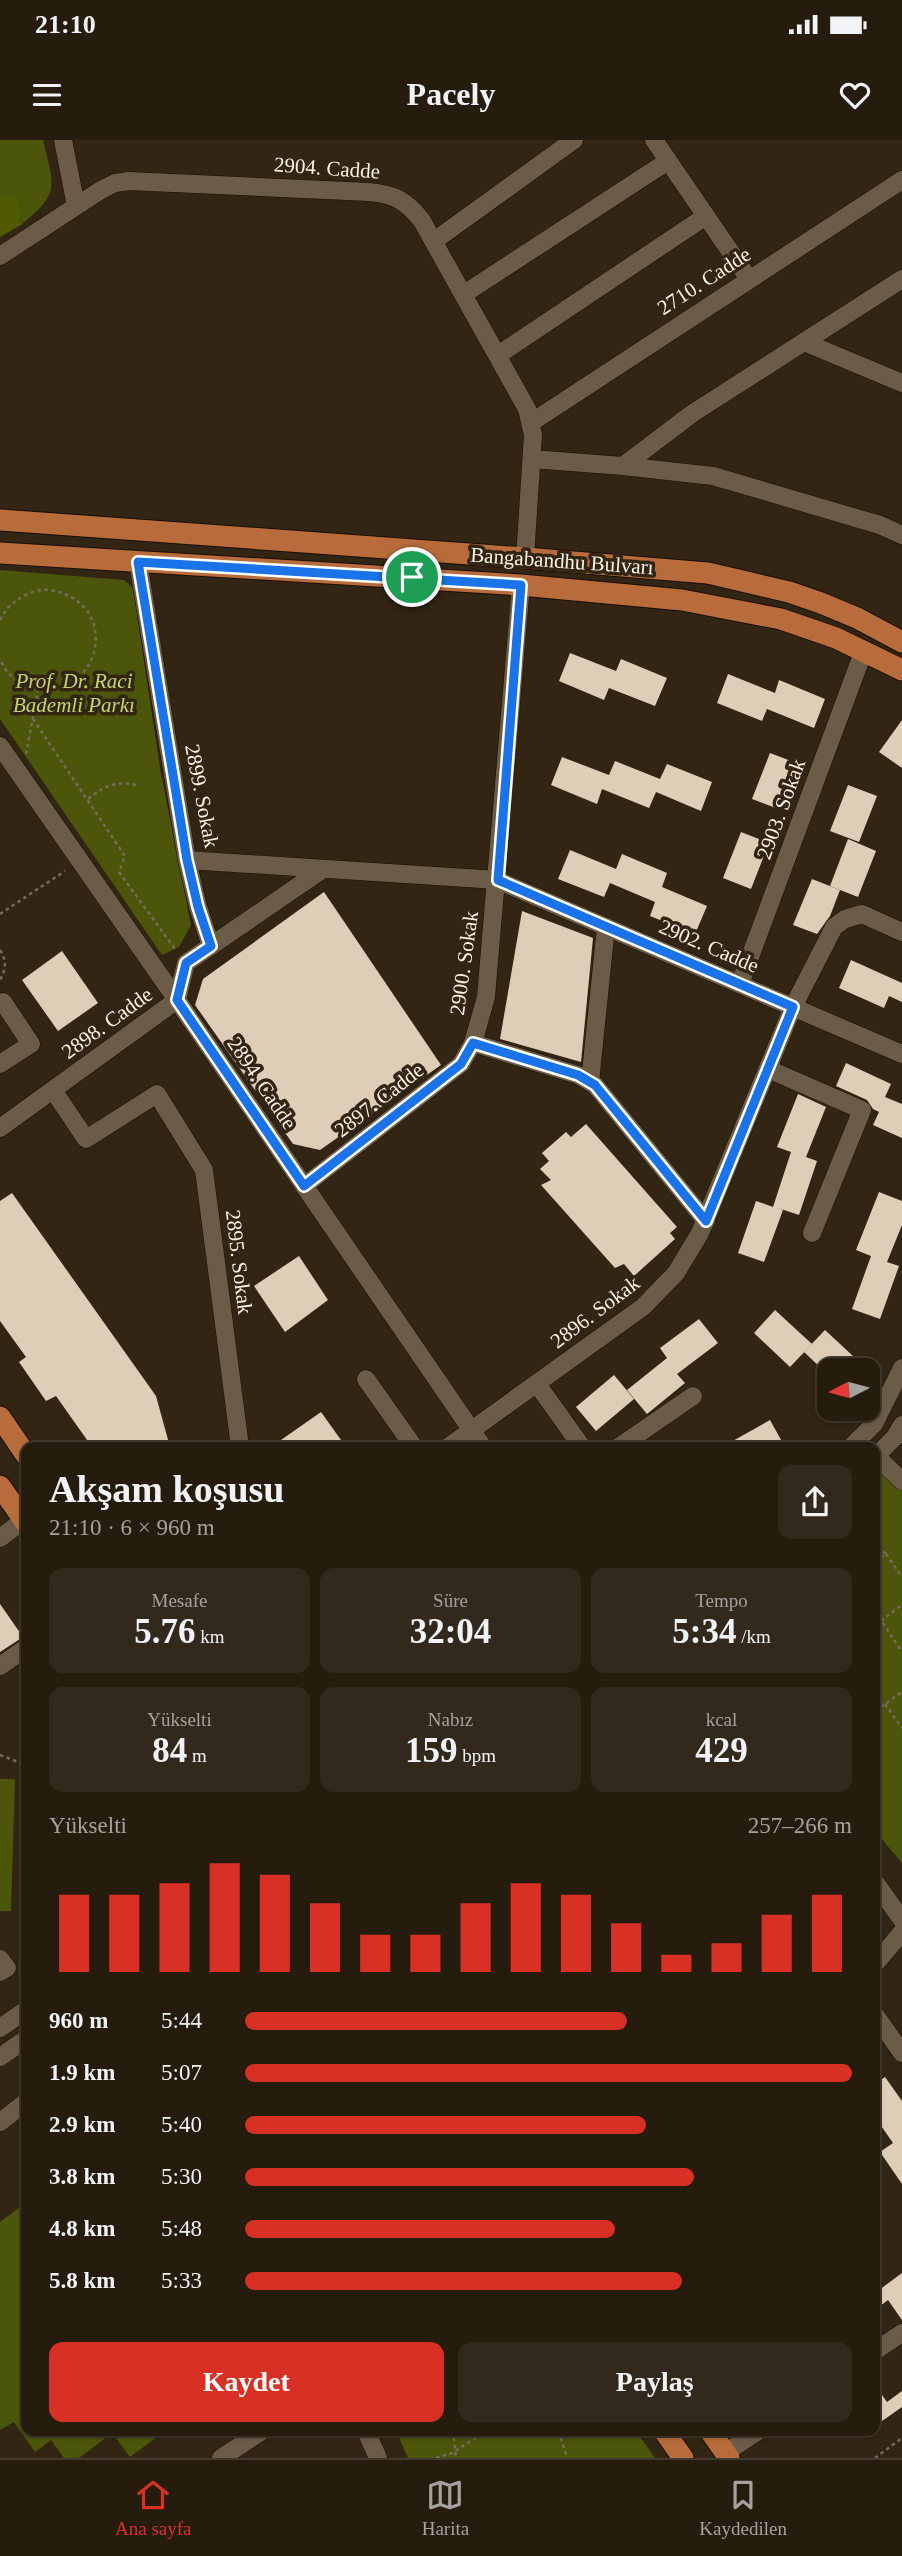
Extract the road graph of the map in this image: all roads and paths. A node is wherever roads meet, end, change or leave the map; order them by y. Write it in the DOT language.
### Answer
graph roads {
  1 [pos="63,140"];
  2 [pos="574,140"];
  3 [pos="654,140"];
  4 [pos="668,161"];
  5 [pos="902,180"];
  6 [pos="76,206"];
  7 [pos="706,216"];
  8 [pos="434,241"];
  9 [pos="0,256"];
  10 [pos="749,278"];
  11 [pos="902,279"];
  12 [pos="464,295"];
  13 [pos="804,342"];
  14 [pos="498,355"];
  15 [pos="902,383"];
  16 [pos="532,422"];
  17 [pos="532,459"];
  18 [pos="623,466"];
  19 [pos="0,520"];
  20 [pos="902,535"];
  21 [pos="0,552"];
  22 [pos="525,558"];
  23 [pos="138,562"];
  24 [pos="521,585"];
  25 [pos="0,618"];
  26 [pos="902,642"];
  27 [pos="864,650"];
  28 [pos="0,659"];
  29 [pos="902,670"];
  30 [pos="39,690"];
  31 [pos="33,719"];
  32 [pos="0,746"];
  33 [pos="22,777"];
  34 [pos="139,786"];
  35 [pos="88,800"];
  36 [pos="187,860"];
  37 [pos="80,861"];
  38 [pos="323,869"];
  39 [pos="498,880"];
  40 [pos="0,914"];
  41 [pos="606,927"];
  42 [pos="902,932"];
  43 [pos="211,946"];
  44 [pos="0,950"];
  45 [pos="186,963"];
  46 [pos="0,980"];
  47 [pos="740,984"];
  48 [pos="177,1000"];
  49 [pos="0,1004"];
  50 [pos="793,1007"];
  51 [pos="473,1043"];
  52 [pos="902,1054"];
  53 [pos="0,1065"];
  54 [pos="768,1069"];
  55 [pos="590,1082"];
  56 [pos="53,1090"];
  57 [pos="0,1128"];
  58 [pos="304,1186"];
  59 [pos="706,1221"];
  60 [pos="812,1233"];
  61 [pos="902,1368"];
  62 [pos="366,1379"];
  63 [pos="537,1384"];
  64 [pos="693,1396"];
  65 [pos="0,1417"];
  66 [pos="874,1424"];
  67 [pos="472,1430"];
  68 [pos="900,1435"];
  69 [pos="239,1442"];
  70 [pos="410,1442"];
  71 [pos="454,1442"];
  72 [pos="480,1442"];
  73 [pos="578,1442"];
  74 [pos="626,1442"];
  75 [pos="869,1442"];
  76 [pos="880,1444"];
  77 [pos="21,1448"];
  78 [pos="880,1463"];
  79 [pos="902,1481"];
  80 [pos="0,1486"];
  81 [pos="21,1516"];
  82 [pos="21,1525"];
  83 [pos="0,1538"];
  84 [pos="880,1546"];
  85 [pos="886,1554"];
  86 [pos="880,1558"];
  87 [pos="902,1577"];
  88 [pos="902,1605"];
  89 [pos="881,1620"];
  90 [pos="21,1651"];
  91 [pos="902,1652"];
  92 [pos="0,1666"];
  93 [pos="902,1692"];
  94 [pos="885,1704"];
  95 [pos="880,1708"];
  96 [pos="902,1728"];
  97 [pos="0,1755"];
  98 [pos="21,1763"];
  99 [pos="880,1891"];
  100 [pos="902,1920"];
  101 [pos="902,1932"];
  102 [pos="880,1953"];
  103 [pos="21,2013"];
  104 [pos="880,2022"];
  105 [pos="0,2028"];
  106 [pos="21,2042"];
  107 [pos="902,2053"];
  108 [pos="0,2057"];
  109 [pos="21,2106"];
  110 [pos="0,2122"];
  111 [pos="902,2333"];
  112 [pos="880,2348"];
  113 [pos="254,2436"];
  114 [pos="368,2436"];
  115 [pos="454,2436"];
  116 [pos="478,2436"];
  117 [pos="560,2436"];
  118 [pos="668,2436"];
  119 [pos="713,2436"];
  120 [pos="752,2436"];
  121 [pos="902,2438"];
  122 [pos="455,2451"];
  123 [pos="727,2456"];
  124 [pos="221,2458"];
  125 [pos="378,2458"];
  126 [pos="436,2458"];
  127 [pos="456,2458"];
  128 [pos="567,2458"];
  129 [pos="683,2458"];
  130 [pos="875,2458"];
  1 -- 6 [label="street"];
  2 -- 8 [label="street"];
  3 -- 4 [label="street"];
  4 -- 7 [label="street"];
  4 -- 12 [label="street"];
  5 -- 10 [label="street, 2710. Cadde"];
  6 -- 8 [label="street, 2904. Cadde"];
  6 -- 9 [label="street, 2904. Cadde"];
  7 -- 10 [label="street"];
  7 -- 14 [label="street"];
  8 -- 12 [label="street, 2904. Cadde"];
  10 -- 16 [label="street, 2710. Cadde"];
  11 -- 13 [label="street"];
  12 -- 14 [label="street, 2904. Cadde"];
  13 -- 15 [label="street"];
  13 -- 18 [label="street"];
  14 -- 16 [label="street, 2904. Cadde"];
  16 -- 17 [label="street, 2904. Cadde"];
  17 -- 18 [label="street"];
  17 -- 22 [label="street, 2904. Cadde"];
  18 -- 20 [label="street"];
  19 -- 22 [label="main road, Bangabandhu Bulvarı"];
  21 -- 23 [label="main road, Bangabandhu Bulvarı"];
  22 -- 26 [label="main road, Bangabandhu Bulvarı"];
  23 -- 24 [label="main road, Bangabandhu Bulvarı"];
  23 -- 36 [label="street, 2899. Sokak"];
  24 -- 27 [label="main road, Bangabandhu Bulvarı"];
  24 -- 39 [label="street, 2900. Sokak"];
  25 -- 30 [label="path"];
  27 -- 29 [label="main road, Bangabandhu Bulvarı"];
  27 -- 47 [label="street, 2903. Sokak"];
  28 -- 30 [label="path"];
  30 -- 31 [label="path"];
  31 -- 33 [label="path"];
  31 -- 35 [label="path"];
  32 -- 33 [label="street, 2894. Cadde"];
  33 -- 37 [label="street, 2894. Cadde"];
  34 -- 35 [label="path"];
  35 -- 45 [label="path"];
  36 -- 38 [label="street, 2899. Sokak"];
  36 -- 43 [label="street"];
  37 -- 40 [label="path"];
  37 -- 48 [label="street, 2894. Cadde"];
  38 -- 39 [label="street, 2899. Sokak"];
  38 -- 43 [label="street"];
  39 -- 41 [label="street, 2902. Cadde"];
  39 -- 51 [label="street, 2900. Sokak"];
  41 -- 47 [label="street, 2902. Cadde"];
  41 -- 55 [label="street"];
  42 -- 50 [label="street, 2896. Sokak"];
  43 -- 45 [label="street"];
  44 -- 46 [label="path"];
  45 -- 48 [label="street, 2898. Cadde"];
  47 -- 50 [label="street, 2902. Cadde"];
  48 -- 56 [label="street, 2898. Cadde"];
  48 -- 58 [label="street, 2894. Cadde"];
  49 -- 53 [label="street"];
  50 -- 52 [label="street, 2902. Cadde"];
  50 -- 54 [label="street, 2896. Sokak"];
  51 -- 55 [label="street, 2900. Sokak"];
  51 -- 58 [label="street, 2897. Cadde"];
  54 -- 59 [label="street, 2896. Sokak"];
  54 -- 60 [label="street"];
  55 -- 59 [label="street, 2900. Sokak"];
  56 -- 57 [label="street, 2898. Cadde"];
  56 -- 69 [label="street, 2895. Sokak"];
  58 -- 67 [label="street, 2894. Cadde"];
  59 -- 63 [label="street, 2896. Sokak"];
  61 -- 66 [label="street"];
  62 -- 70 [label="street"];
  63 -- 67 [label="street, 2896. Sokak"];
  63 -- 73 [label="street"];
  64 -- 74 [label="street"];
  65 -- 77 [label="main road"];
  66 -- 68 [label="street"];
  66 -- 75 [label="street"];
  67 -- 71 [label="street, 2896. Sokak"];
  67 -- 72 [label="street, 2894. Cadde"];
  68 -- 76 [label="street"];
  78 -- 79 [label="street"];
  80 -- 81 [label="main road"];
  82 -- 83 [label="street"];
  84 -- 85 [label="path"];
  85 -- 86 [label="path"];
  85 -- 87 [label="path"];
  88 -- 89 [label="path"];
  89 -- 91 [label="path"];
  90 -- 92 [label="street"];
  93 -- 94 [label="path"];
  94 -- 95 [label="path"];
  94 -- 96 [label="path"];
  97 -- 98 [label="path"];
  99 -- 100 [label="street"];
  101 -- 102 [label="street"];
  103 -- 105 [label="street"];
  104 -- 107 [label="street"];
  106 -- 108 [label="street"];
  109 -- 110 [label="street"];
  111 -- 112 [label="street"];
  113 -- 124 [label="street"];
  114 -- 125 [label="street"];
  115 -- 122 [label="path"];
  116 -- 122 [label="path"];
  117 -- 128 [label="path"];
  118 -- 129 [label="main road"];
  119 -- 123 [label="main road"];
  120 -- 123 [label="street"];
  121 -- 130 [label="path"];
  122 -- 126 [label="path"];
  122 -- 127 [label="path"];
}
